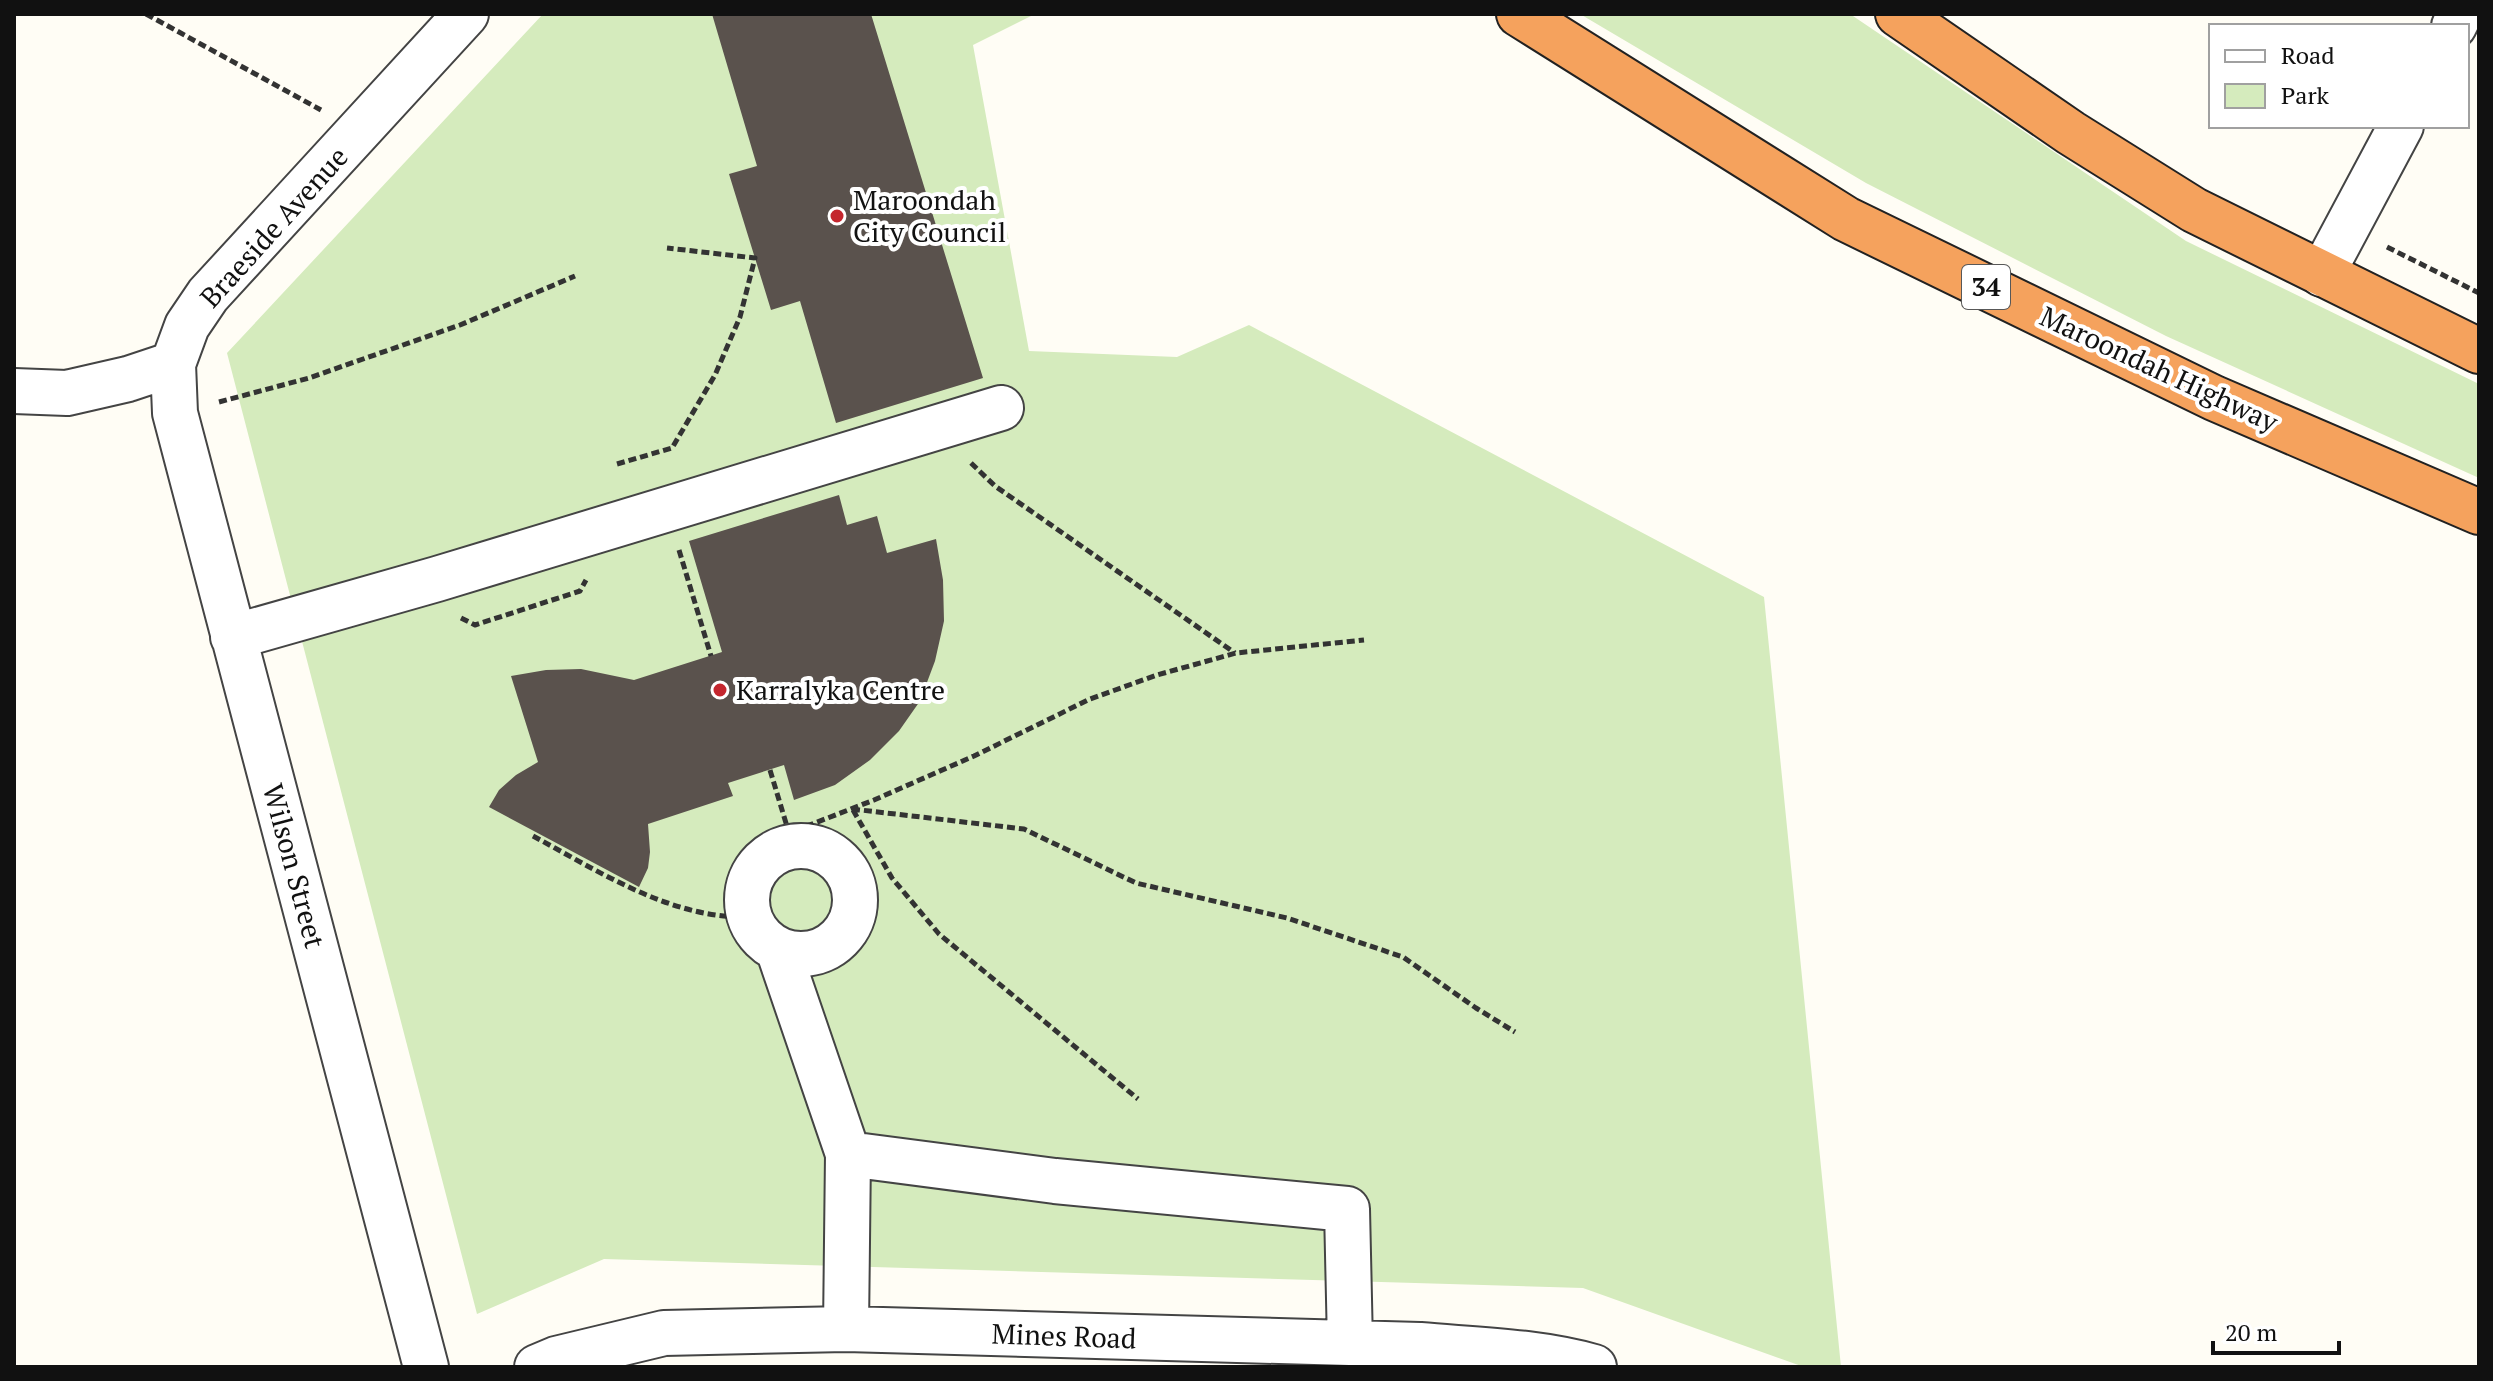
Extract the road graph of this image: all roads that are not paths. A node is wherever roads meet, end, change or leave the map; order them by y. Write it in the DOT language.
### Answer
graph roads {
  1 [pos="466,14"];
  2 [pos="1519,14"];
  3 [pos="1898,14"];
  4 [pos="2400,128"];
  5 [pos="2322,274"];
  6 [pos="2479,351"];
  7 [pos="173,364"];
  8 [pos="14,391"];
  9 [pos="1001,408"];
  10 [pos="2479,512"];
  11 [pos="233,637"];
  12 [pos="764,933"];
  13 [pos="848,1154"];
  14 [pos="846,1329"];
  15 [pos="1350,1344"];
  16 [pos="1419,1356"];
  17 [pos="426,1367"];
  18 [pos="537,1367"];
  19 [pos="1594,1367"];
  1 -- 7 [label="street, Braeside Avenue"];
  2 -- 10 [label="highway, Maroondah Highway / 34"];
  3 -- 5 [label="highway"];
  4 -- 5 [label="street"];
  5 -- 6 [label="highway"];
  7 -- 8 [label="street"];
  7 -- 11 [label="street, Wilson Street"];
  9 -- 11 [label="street"];
  11 -- 17 [label="street, Wilson Street"];
  12 -- 12 [label="street"];
  12 -- 13 [label="street"];
  13 -- 14 [label="street"];
  13 -- 15 [label="street"];
  14 -- 15 [label="street, Mines Road"];
  14 -- 18 [label="street, Mines Road"];
  15 -- 16 [label="street, Mines Road"];
  16 -- 19 [label="street, Mines Road"];
}
